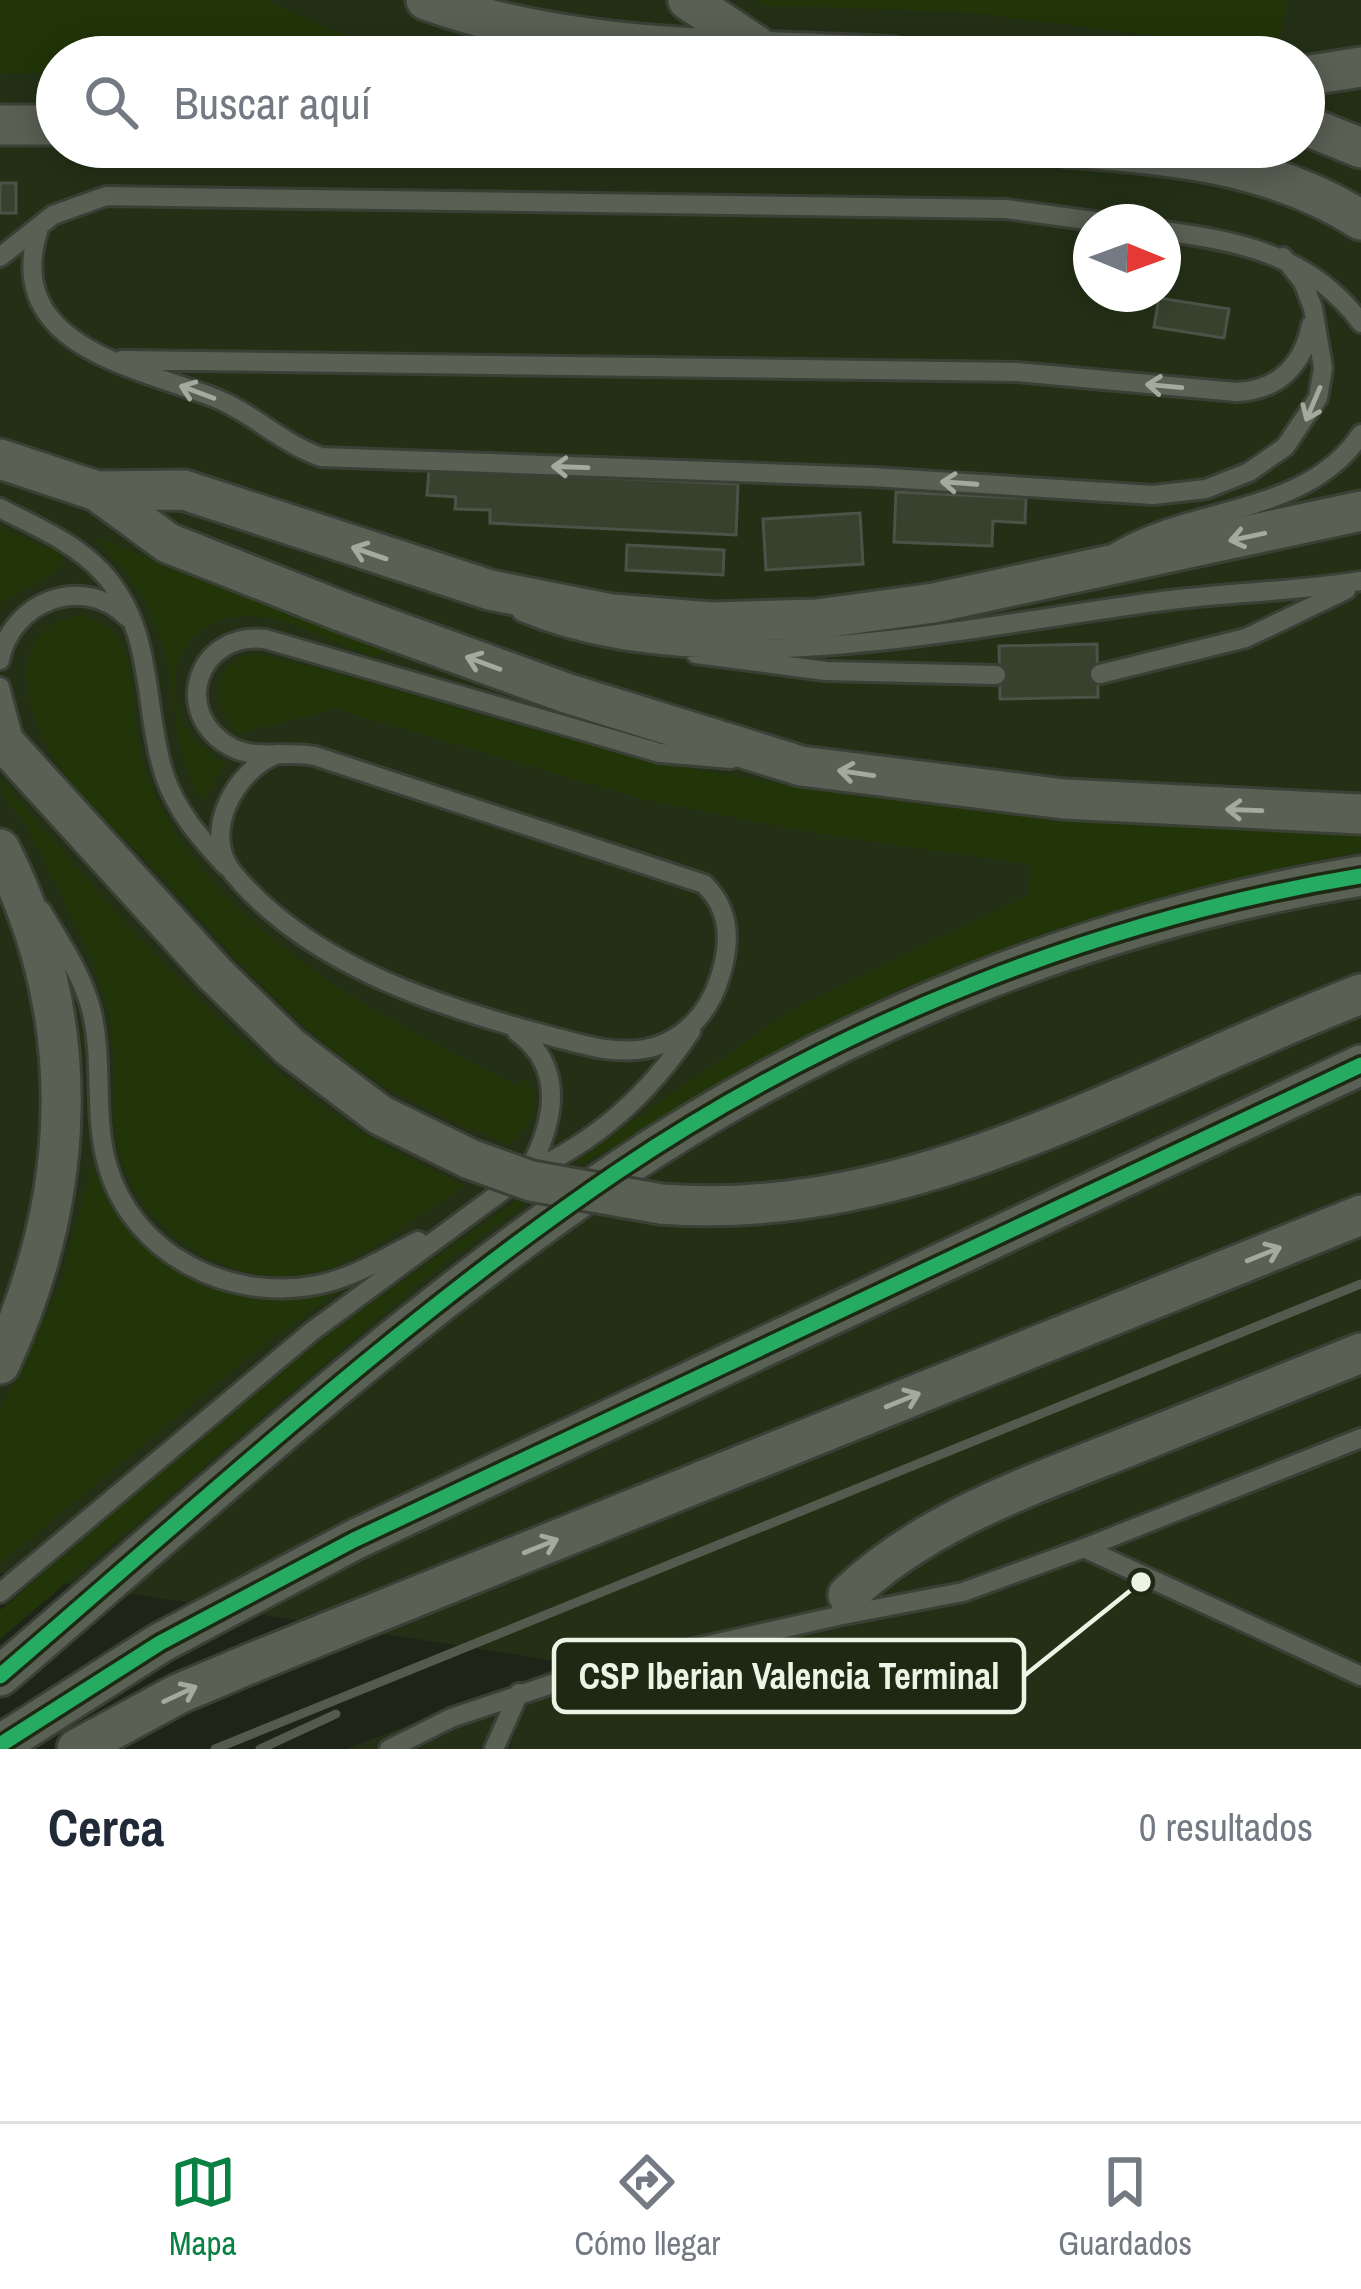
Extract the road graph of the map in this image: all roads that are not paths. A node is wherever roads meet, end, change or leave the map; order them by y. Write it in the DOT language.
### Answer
graph roads {
  1 [pos="426,0"];
  2 [pos="688,0"];
  3 [pos="582,19"];
  4 [pos="684,36"];
  5 [pos="742,36"];
  6 [pos="1361,68"];
  7 [pos="1325,73"];
  8 [pos="36,124"];
  9 [pos="0,125"];
  10 [pos="1325,133"];
  11 [pos="1361,148"];
  12 [pos="1241,168"];
  13 [pos="1073,218"];
  14 [pos="1353,218"];
  15 [pos="38,228"];
  16 [pos="1181,233"];
  17 [pos="0,257"];
  18 [pos="1283,257"];
  19 [pos="1312,308"];
  20 [pos="1361,323"];
  21 [pos="87,354"];
  22 [pos="1361,434"];
  23 [pos="0,459"];
  24 [pos="98,491"];
  25 [pos="0,508"];
  26 [pos="1361,512"];
  27 [pos="422,571"];
  28 [pos="1068,576"];
  29 [pos="1361,582"];
  30 [pos="135,625"];
  31 [pos="642,642"];
  32 [pos="0,660"];
  33 [pos="1100,674"];
  34 [pos="996,675"];
  35 [pos="0,687"];
  36 [pos="0,738"];
  37 [pos="278,754"];
  38 [pos="801,766"];
  39 [pos="29,770"];
  40 [pos="1361,814"];
  41 [pos="0,847"];
  42 [pos="230,869"];
  43 [pos="1361,876"];
  44 [pos="1361,994"];
  45 [pos="703,1013"];
  46 [pos="509,1025"];
  47 [pos="1361,1065"];
  48 [pos="528,1172"];
  49 [pos="1361,1215"];
  50 [pos="460,1220"];
  51 [pos="1361,1353"];
  52 [pos="0,1364"];
  53 [pos="1361,1438"];
  54 [pos="1084,1548"];
  55 [pos="0,1593"];
  56 [pos="843,1605"];
  57 [pos="0,1676"];
  58 [pos="1361,1676"];
  59 [pos="519,1693"];
  60 [pos="0,1745"];
  61 [pos="77,1749"];
  62 [pos="388,1749"];
  63 [pos="494,1749"];
  1 -- 3 [label="street"];
  2 -- 5 [label="street"];
  3 -- 4 [label="street"];
  6 -- 7 [label="street"];
  8 -- 9 [label="street"];
  10 -- 11 [label="street"];
  12 -- 14 [label="street"];
  13 -- 15 [label="lane"];
  15 -- 17 [label="lane"];
  15 -- 21 [label="lane"];
  16 -- 18 [label="lane"];
  18 -- 19 [label="lane"];
  18 -- 20 [label="lane"];
  19 -- 21 [label="lane, one-way"];
  19 -- 21 [label="lane, one-way"];
  22 -- 28 [label="lane"];
  23 -- 24 [label="street"];
  27 -- 24 [label="street, one-way"];
  38 -- 24 [label="street, one-way"];
  25 -- 30 [label="lane"];
  26 -- 28 [label="street, one-way"];
  27 -- 28 [label="street"];
  27 -- 31 [label="lane"];
  29 -- 31 [label="lane"];
  29 -- 33 [label="lane"];
  30 -- 32 [label="lane"];
  30 -- 42 [label="lane"];
  31 -- 34 [label="lane"];
  35 -- 39 [label="lane"];
  36 -- 39 [label="street"];
  37 -- 38 [label="lane"];
  37 -- 42 [label="lane"];
  37 -- 45 [label="lane"];
  40 -- 38 [label="street, one-way"];
  39 -- 44 [label="street, bridge"];
  41 -- 50 [label="lane"];
  41 -- 52 [label="street"];
  42 -- 46 [label="lane"];
  43 -- 57 [label="street"];
  45 -- 46 [label="lane"];
  45 -- 48 [label="lane"];
  46 -- 48 [label="lane"];
  47 -- 60 [label="street"];
  48 -- 50 [label="lane"];
  61 -- 49 [label="street, one-way"];
  50 -- 55 [label="lane"];
  51 -- 56 [label="street"];
  53 -- 54 [label="lane"];
  54 -- 56 [label="lane"];
  54 -- 58 [label="lane"];
  56 -- 59 [label="lane"];
  59 -- 62 [label="lane"];
  59 -- 63 [label="lane"];
}
